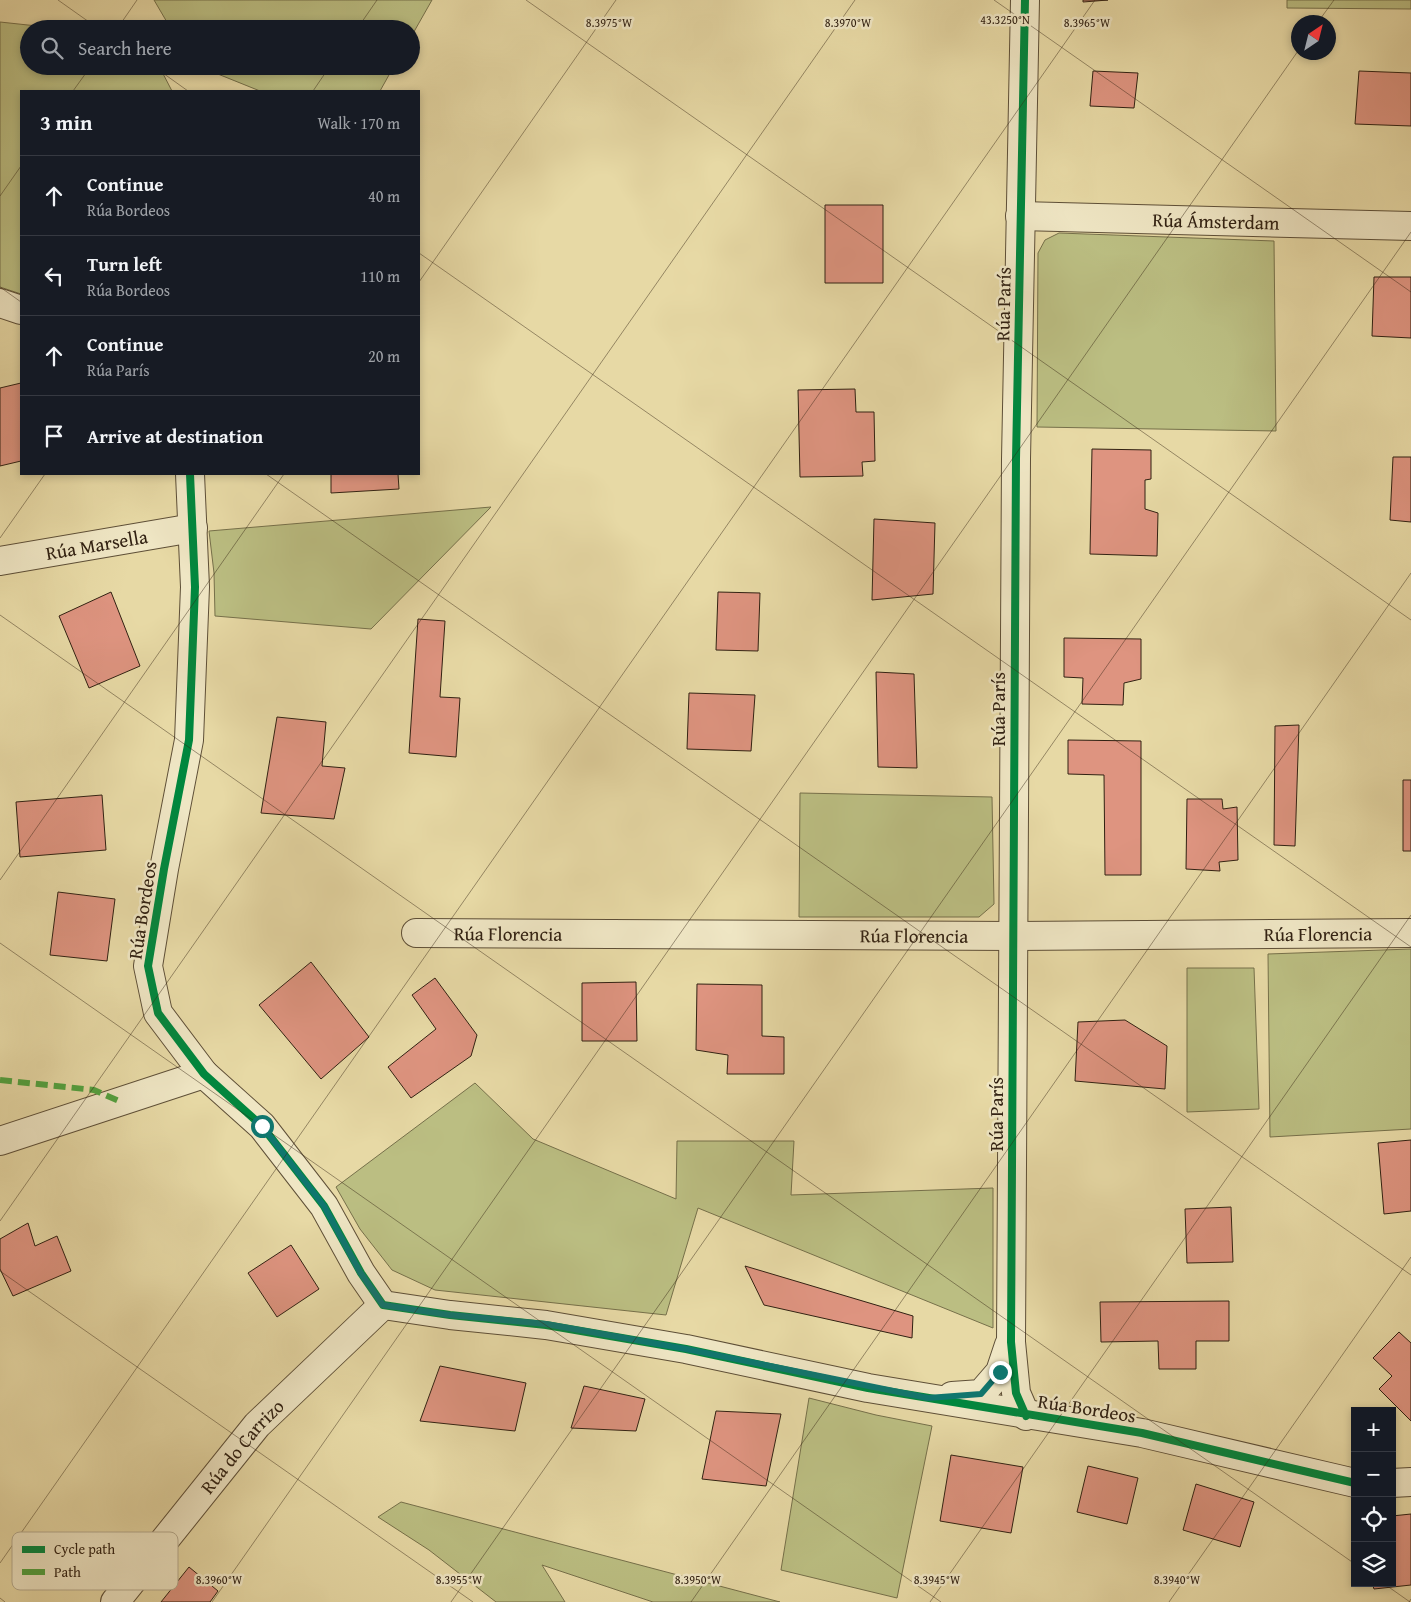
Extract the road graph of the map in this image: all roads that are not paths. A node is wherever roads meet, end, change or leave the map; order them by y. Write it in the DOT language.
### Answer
graph roads {
  1 [pos="1025,0"];
  2 [pos="1020,216"];
  3 [pos="1411,226"];
  4 [pos="0,303"];
  5 [pos="20,310"];
  6 [pos="190,475"];
  7 [pos="192,528"];
  8 [pos="0,561"];
  9 [pos="416,933"];
  10 [pos="1411,933"];
  11 [pos="1013,936"];
  12 [pos="204,1074"];
  13 [pos="0,1141"];
  14 [pos="383,1305"];
  15 [pos="1010,1342"];
  16 [pos="928,1398"];
  17 [pos="1026,1416"];
  18 [pos="1351,1482"];
  19 [pos="1411,1482"];
  20 [pos="1396,1483"];
  21 [pos="171,1532"];
  22 [pos="125,1590"];
  23 [pos="115,1602"];
  1 -- 2 [label="street, Rúa París"];
  2 -- 3 [label="street, Rúa Ámsterdam"];
  2 -- 11 [label="street, Rúa París"];
  4 -- 5 [label="street"];
  6 -- 7 [label="street, Rúa Bordeos"];
  7 -- 8 [label="street, Rúa Marsella"];
  7 -- 12 [label="street, Rúa Bordeos"];
  9 -- 11 [label="street, Rúa Florencia"];
  10 -- 11 [label="street, Rúa Florencia"];
  11 -- 15 [label="street, Rúa París"];
  12 -- 13 [label="street"];
  12 -- 14 [label="street, Rúa Bordeos"];
  14 -- 16 [label="street, Rúa Bordeos"];
  14 -- 21 [label="street, Rúa do Carrizo"];
  15 -- 16 [label="street, Rúa París"];
  15 -- 17 [label="street, Rúa París"];
  16 -- 17 [label="street, Rúa Bordeos"];
  17 -- 18 [label="street, Rúa Bordeos"];
  19 -- 20 [label="street"];
  22 -- 23 [label="street, Rúa do Carrizo"];
}
